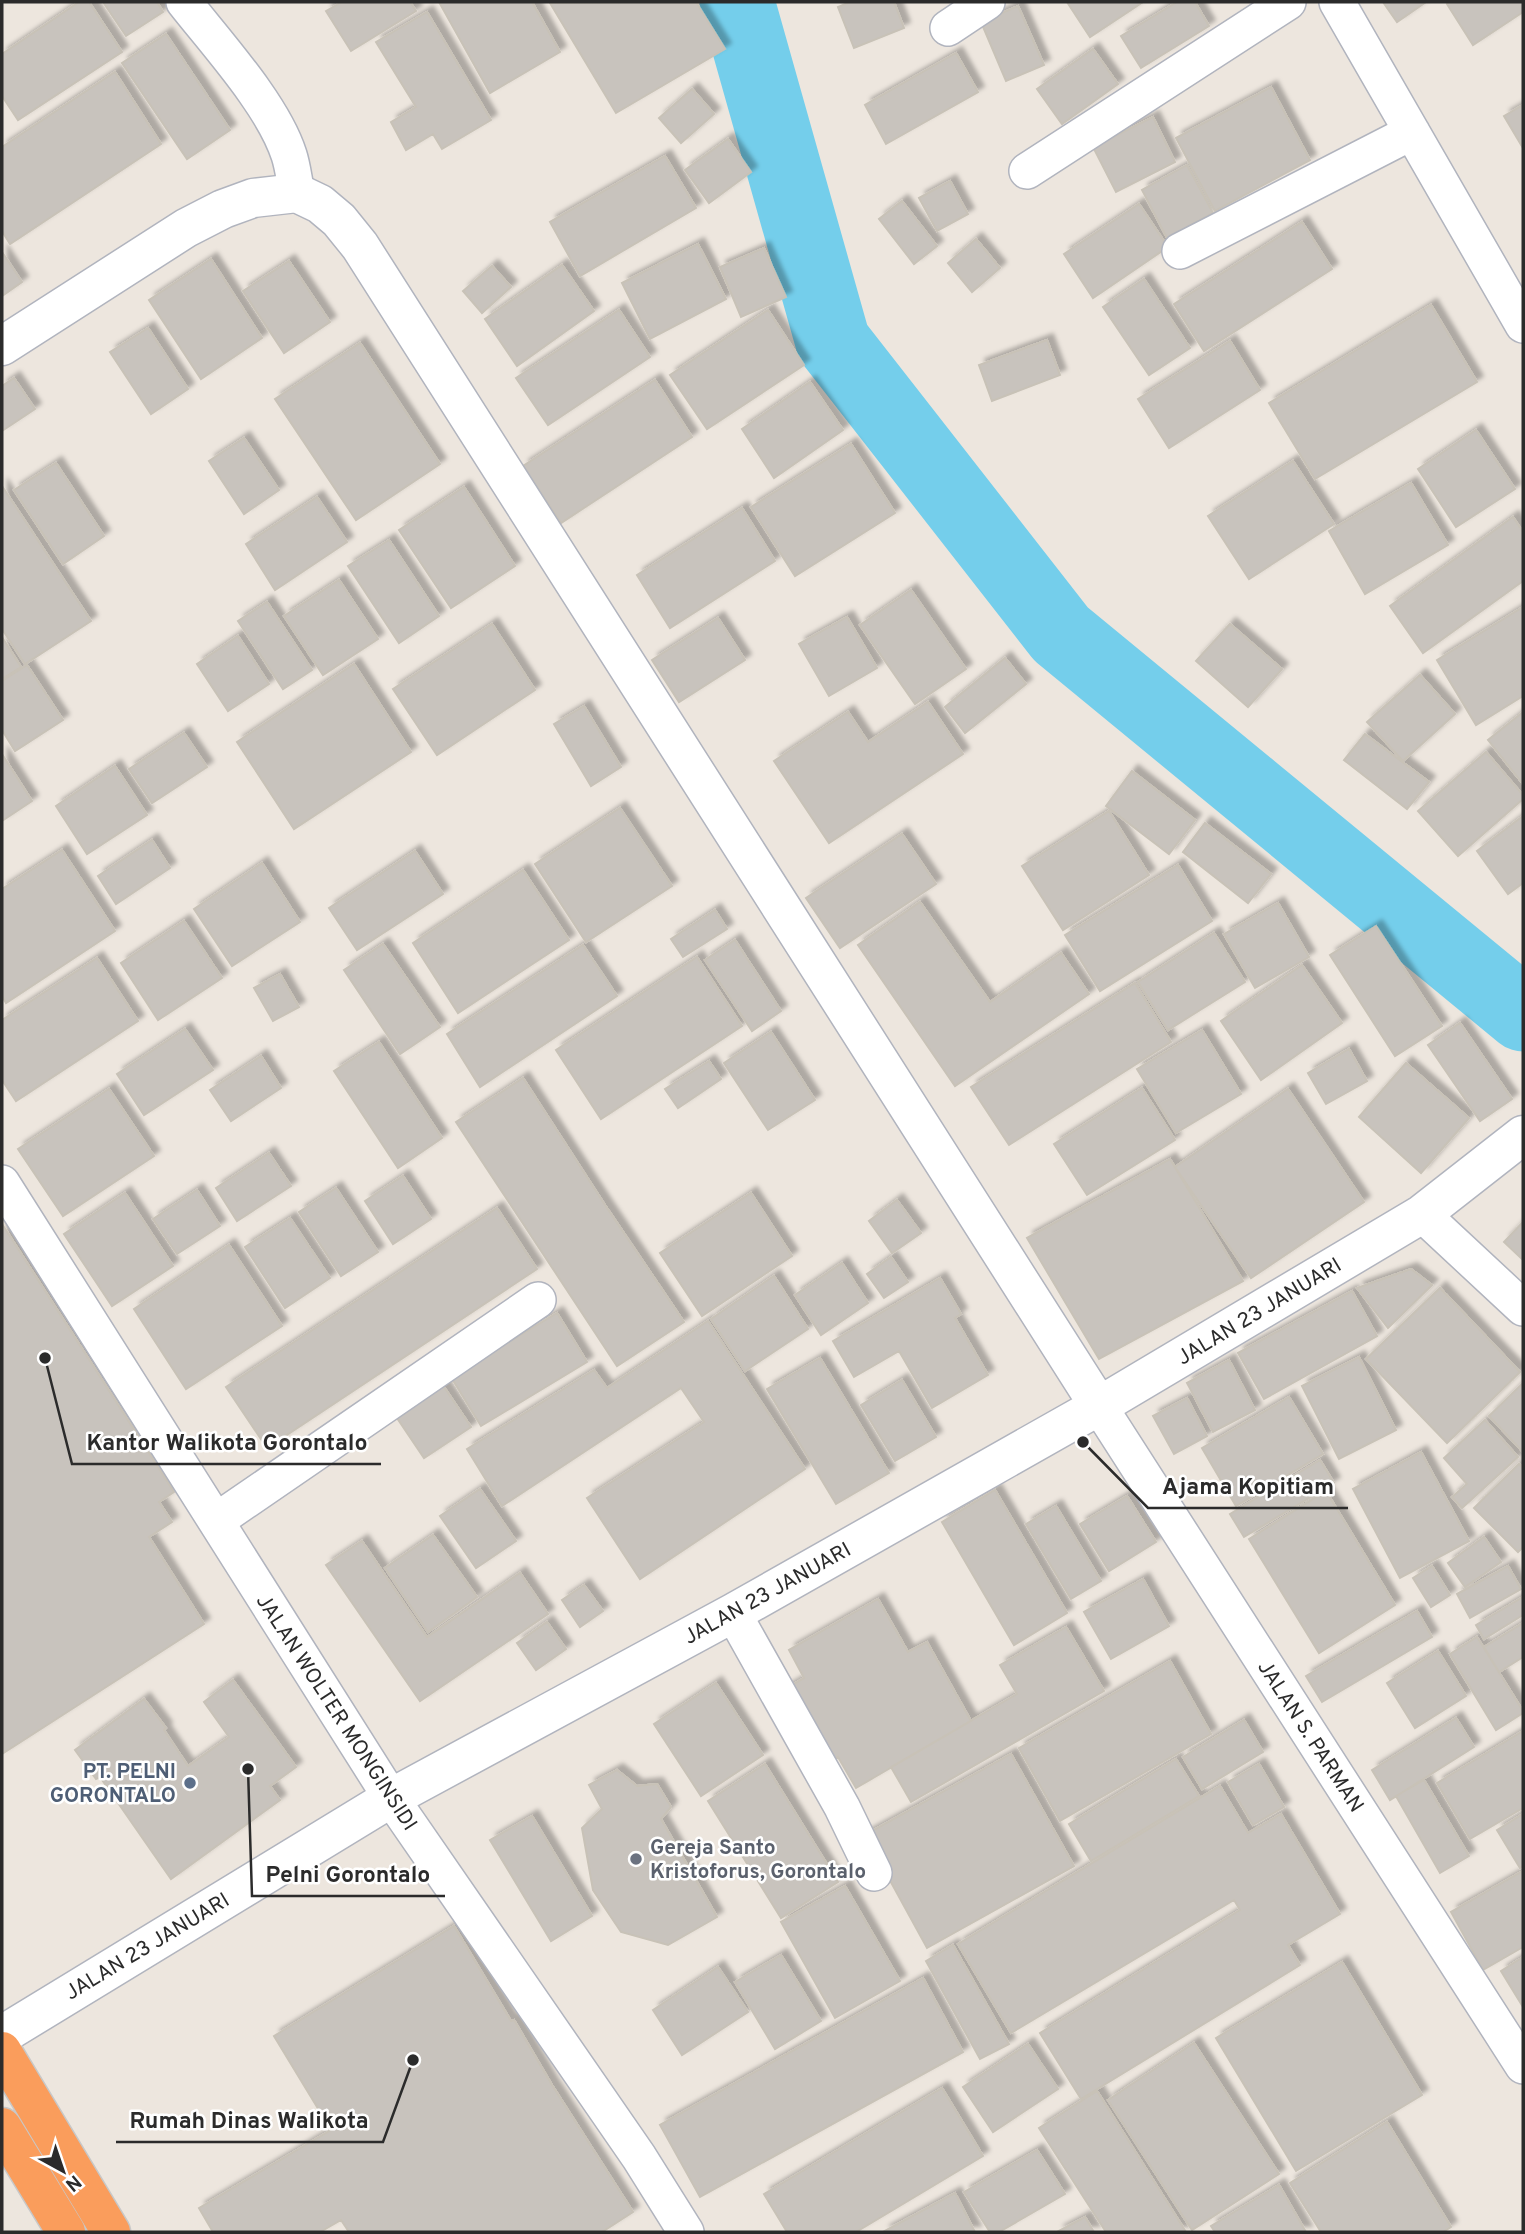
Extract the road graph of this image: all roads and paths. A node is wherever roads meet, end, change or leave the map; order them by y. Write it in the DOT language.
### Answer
graph roads {
  1 [pos="184,2"];
  2 [pos="987,2"];
  3 [pos="1288,2"];
  4 [pos="1337,2"];
  5 [pos="948,28"];
  6 [pos="1412,132"];
  7 [pos="1027,172"];
  8 [pos="297,193"];
  9 [pos="1180,251"];
  10 [pos="1523,325"];
  11 [pos="2,346"];
  12 [pos="1523,1135"];
  13 [pos="2,1183"];
  14 [pos="1422,1214"];
  15 [pos="538,1300"];
  16 [pos="1523,1308"];
  17 [pos="1099,1406"];
  18 [pos="216,1521"];
  19 [pos="733,1613"];
  20 [pos="391,1798"];
  21 [pos="874,1873"];
  22 [pos="2,2035"];
  23 [pos="2,2051"];
  24 [pos="1523,2066"];
  25 [pos="2,2127"];
  26 [pos="66,2232"];
  27 [pos="111,2232"];
  28 [pos="686,2232"];
  1 -- 8 [label="street"];
  2 -- 5 [label="street"];
  3 -- 7 [label="street"];
  4 -- 6 [label="street"];
  6 -- 9 [label="street"];
  6 -- 10 [label="street"];
  8 -- 11 [label="street"];
  8 -- 17 [label="street"];
  12 -- 14 [label="street, JALAN 23 JANUARI"];
  13 -- 18 [label="street, JALAN WOLTER MONGINSIDI"];
  14 -- 16 [label="street"];
  14 -- 17 [label="street, JALAN 23 JANUARI"];
  15 -- 18 [label="street"];
  17 -- 19 [label="street, JALAN 23 JANUARI"];
  17 -- 24 [label="street, JALAN S. PARMAN"];
  18 -- 20 [label="street, JALAN WOLTER MONGINSIDI"];
  19 -- 20 [label="street, JALAN 23 JANUARI"];
  19 -- 21 [label="street"];
  20 -- 22 [label="street, JALAN 23 JANUARI"];
  20 -- 28 [label="street, JALAN WOLTER MONGINSIDI"];
  23 -- 27 [label="highway"];
  25 -- 26 [label="highway"];
}
